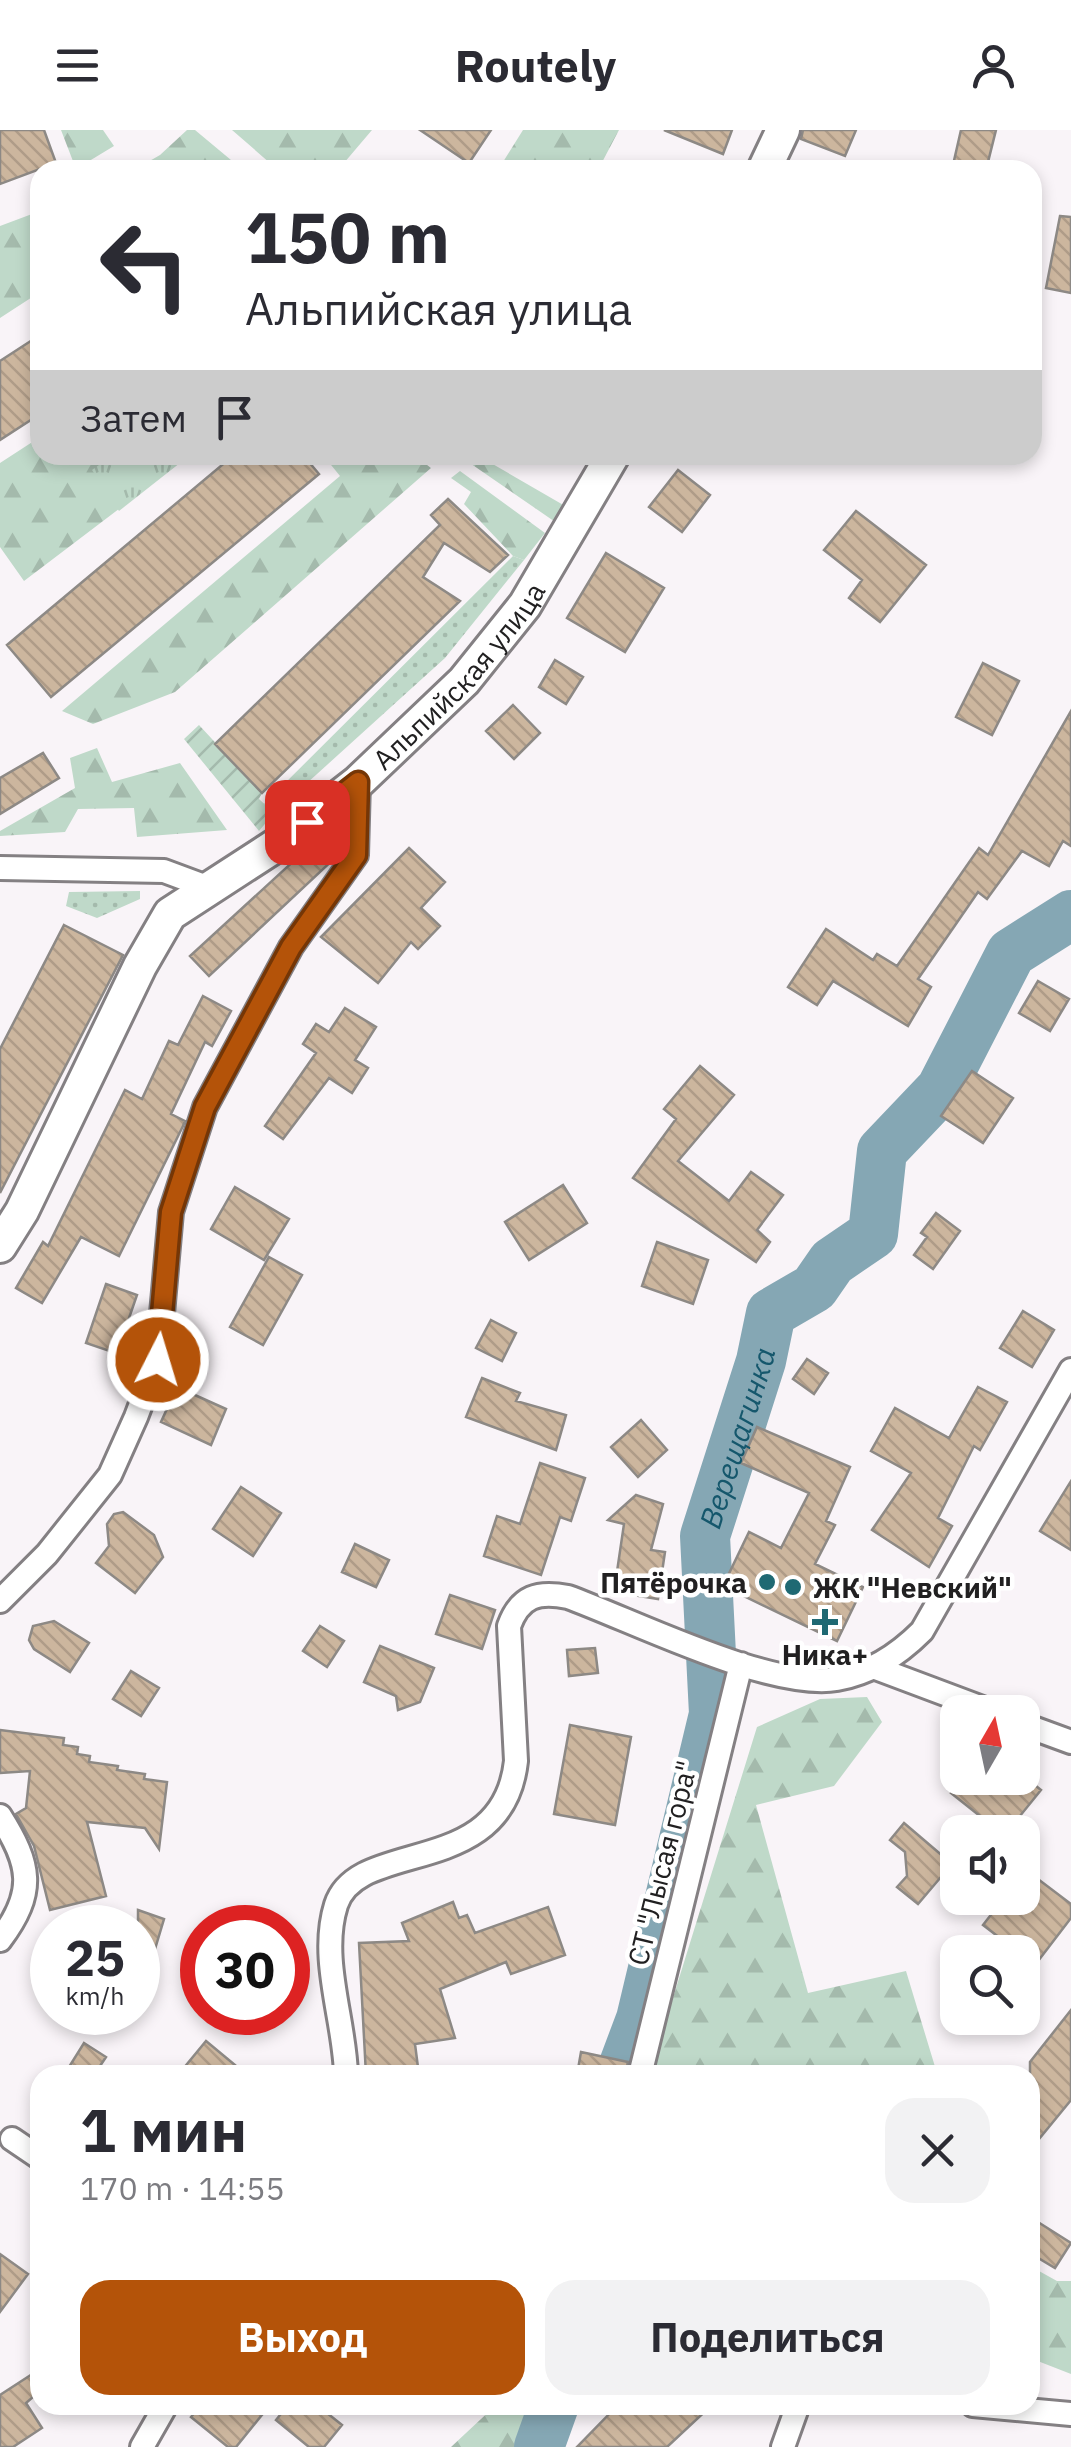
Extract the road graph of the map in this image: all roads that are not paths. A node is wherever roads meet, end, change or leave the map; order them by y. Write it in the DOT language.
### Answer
graph roads {
  1 [pos="783,130"];
  2 [pos="769,160"];
  3 [pos="607,465"];
  4 [pos="358,782"];
  5 [pos="0,868"];
  6 [pos="207,887"];
  7 [pos="0,1246"];
  8 [pos="1071,1370"];
  9 [pos="0,1601"];
  10 [pos="741,1664"];
  11 [pos="873,1667"];
  12 [pos="948,1695"];
  13 [pos="1040,1731"];
  14 [pos="1071,1742"];
  15 [pos="0,1816"];
  16 [pos="0,1940"];
  17 [pos="345,2065"];
  18 [pos="642,2065"];
  19 [pos="12,2139"];
  20 [pos="30,2151"];
  21 [pos="1040,2411"];
  22 [pos="1071,2414"];
  23 [pos="160,2415"];
  24 [pos="794,2415"];
  25 [pos="142,2447"];
  26 [pos="783,2447"];
  1 -- 2 [label="street"];
  3 -- 4 [label="street, Альпийская улица"];
  4 -- 6 [label="street, Альпийская улица"];
  4 -- 9 [label="street"];
  5 -- 6 [label="street"];
  6 -- 7 [label="street, Альпийская улица"];
  8 -- 11 [label="street"];
  10 -- 11 [label="street"];
  10 -- 17 [label="street"];
  10 -- 18 [label="street, СТ \"Лысая гора\""];
  11 -- 12 [label="street"];
  13 -- 14 [label="street"];
  15 -- 16 [label="street"];
  19 -- 20 [label="street"];
  21 -- 22 [label="street"];
  23 -- 25 [label="street"];
  24 -- 26 [label="street"];
}
